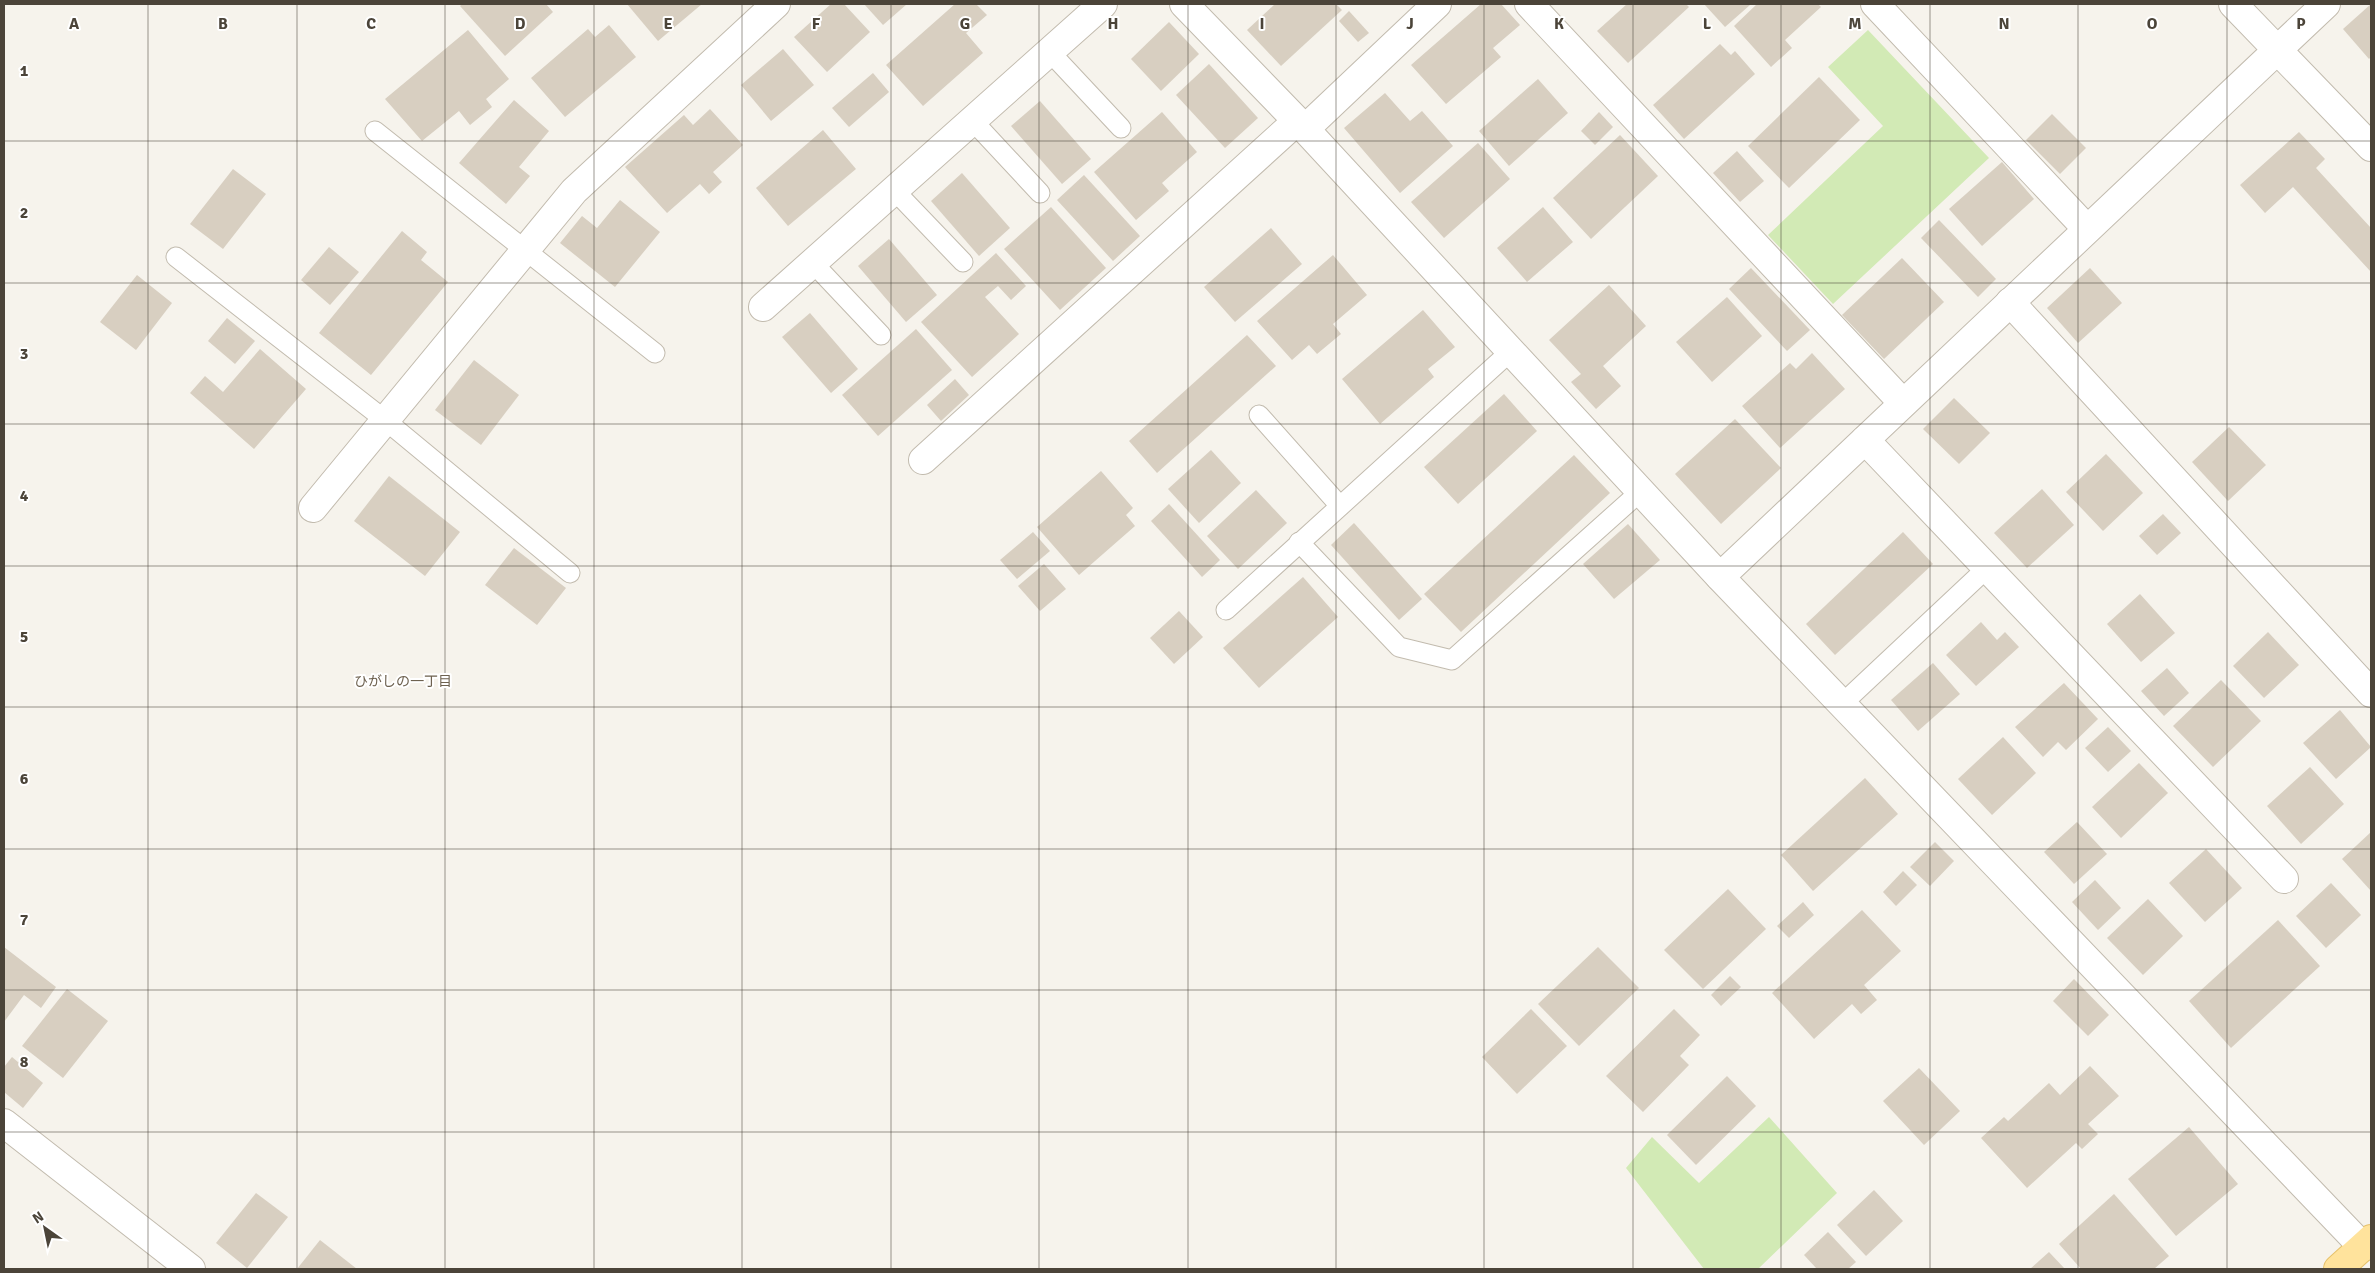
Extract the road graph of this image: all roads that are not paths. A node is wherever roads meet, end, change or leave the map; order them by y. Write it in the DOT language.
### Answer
graph roads {
  1 [pos="776,4"];
  2 [pos="1103,4"];
  3 [pos="1184,4"];
  4 [pos="1437,4"];
  5 [pos="1529,4"];
  6 [pos="1875,4"];
  7 [pos="2233,4"];
  8 [pos="2326,4"];
  9 [pos="2277,50"];
  10 [pos="1049,51"];
  11 [pos="972,120"];
  12 [pos="1301,125"];
  13 [pos="1121,128"];
  14 [pos="375,131"];
  15 [pos="2371,147"];
  16 [pos="894,190"];
  17 [pos="1040,193"];
  18 [pos="2087,230"];
  19 [pos="524,250"];
  20 [pos="176,257"];
  21 [pos="963,262"];
  22 [pos="813,263"];
  23 [pos="2010,302"];
  24 [pos="763,307"];
  25 [pos="881,336"];
  26 [pos="1511,351"];
  27 [pos="655,353"];
  28 [pos="1904,404"];
  29 [pos="1259,415"];
  30 [pos="385,420"];
  31 [pos="1865,440"];
  32 [pos="923,460"];
  33 [pos="1641,491"];
  34 [pos="1340,506"];
  35 [pos="313,508"];
  36 [pos="1300,542"];
  37 [pos="1987,568"];
  38 [pos="570,573"];
  39 [pos="1720,577"];
  40 [pos="1226,610"];
  41 [pos="2371,693"];
  42 [pos="1842,704"];
  43 [pos="2284,879"];
  44 [pos="4,1123"];
  45 [pos="2367,1243"];
  46 [pos="191,1269"];
  47 [pos="2338,1269"];
  1 -- 19 [label="street"];
  2 -- 10 [label="street"];
  3 -- 12 [label="street"];
  4 -- 12 [label="street"];
  5 -- 28 [label="street"];
  6 -- 18 [label="street"];
  7 -- 9 [label="street"];
  8 -- 9 [label="street"];
  9 -- 15 [label="street"];
  9 -- 18 [label="street"];
  10 -- 11 [label="street"];
  10 -- 13 [label="lane"];
  11 -- 16 [label="street"];
  11 -- 17 [label="lane"];
  12 -- 26 [label="street"];
  12 -- 32 [label="street"];
  14 -- 19 [label="lane"];
  16 -- 21 [label="lane"];
  16 -- 22 [label="street"];
  18 -- 23 [label="street"];
  19 -- 27 [label="lane"];
  19 -- 30 [label="street"];
  20 -- 30 [label="lane"];
  22 -- 24 [label="street"];
  22 -- 25 [label="lane"];
  23 -- 28 [label="street"];
  23 -- 41 [label="street"];
  26 -- 33 [label="street"];
  26 -- 34 [label="lane"];
  28 -- 31 [label="street"];
  29 -- 34 [label="lane"];
  30 -- 35 [label="street"];
  30 -- 38 [label="lane"];
  31 -- 37 [label="street"];
  31 -- 39 [label="street"];
  33 -- 36 [label="lane"];
  33 -- 39 [label="street"];
  34 -- 36 [label="lane"];
  36 -- 40 [label="lane"];
  37 -- 42 [label="lane"];
  37 -- 43 [label="street"];
  39 -- 42 [label="street"];
  42 -- 45 [label="street"];
  44 -- 46 [label="street"];
  45 -- 47 [label="main road"];
}
